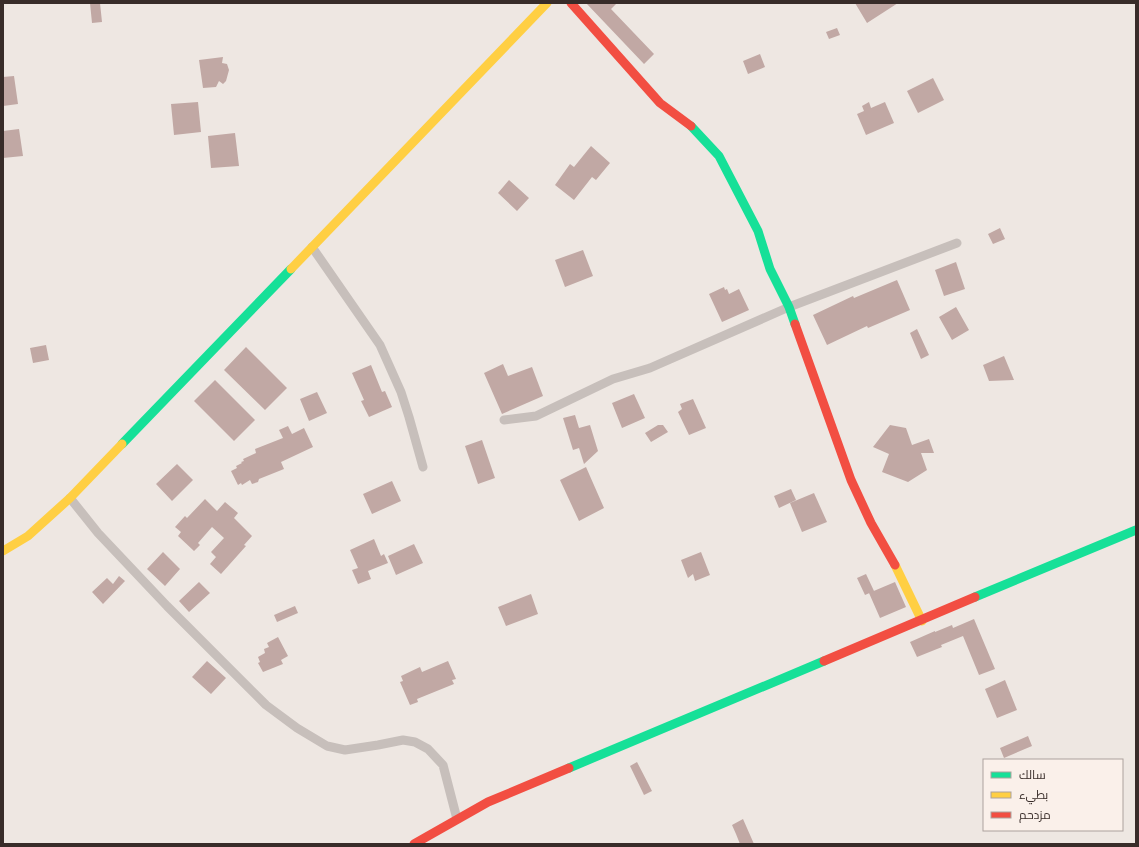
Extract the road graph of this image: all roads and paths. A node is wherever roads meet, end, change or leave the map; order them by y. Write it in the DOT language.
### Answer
graph roads {
  1 [pos="547,3"];
  2 [pos="571,3"];
  3 [pos="957,243"];
  4 [pos="312,247"];
  5 [pos="789,307"];
  6 [pos="504,420"];
  7 [pos="423,467"];
  8 [pos="70,498"];
  9 [pos="1136,530"];
  10 [pos="3,551"];
  11 [pos="922,621"];
  12 [pos="457,819"];
  13 [pos="414,844"];
  1 -- 4 [label="street"];
  2 -- 5 [label="street"];
  3 -- 5 [label="street"];
  4 -- 7 [label="street"];
  4 -- 8 [label="street"];
  5 -- 6 [label="street"];
  5 -- 11 [label="street"];
  8 -- 10 [label="street"];
  8 -- 12 [label="street"];
  9 -- 11 [label="street"];
  11 -- 12 [label="street"];
  12 -- 13 [label="street"];
}
